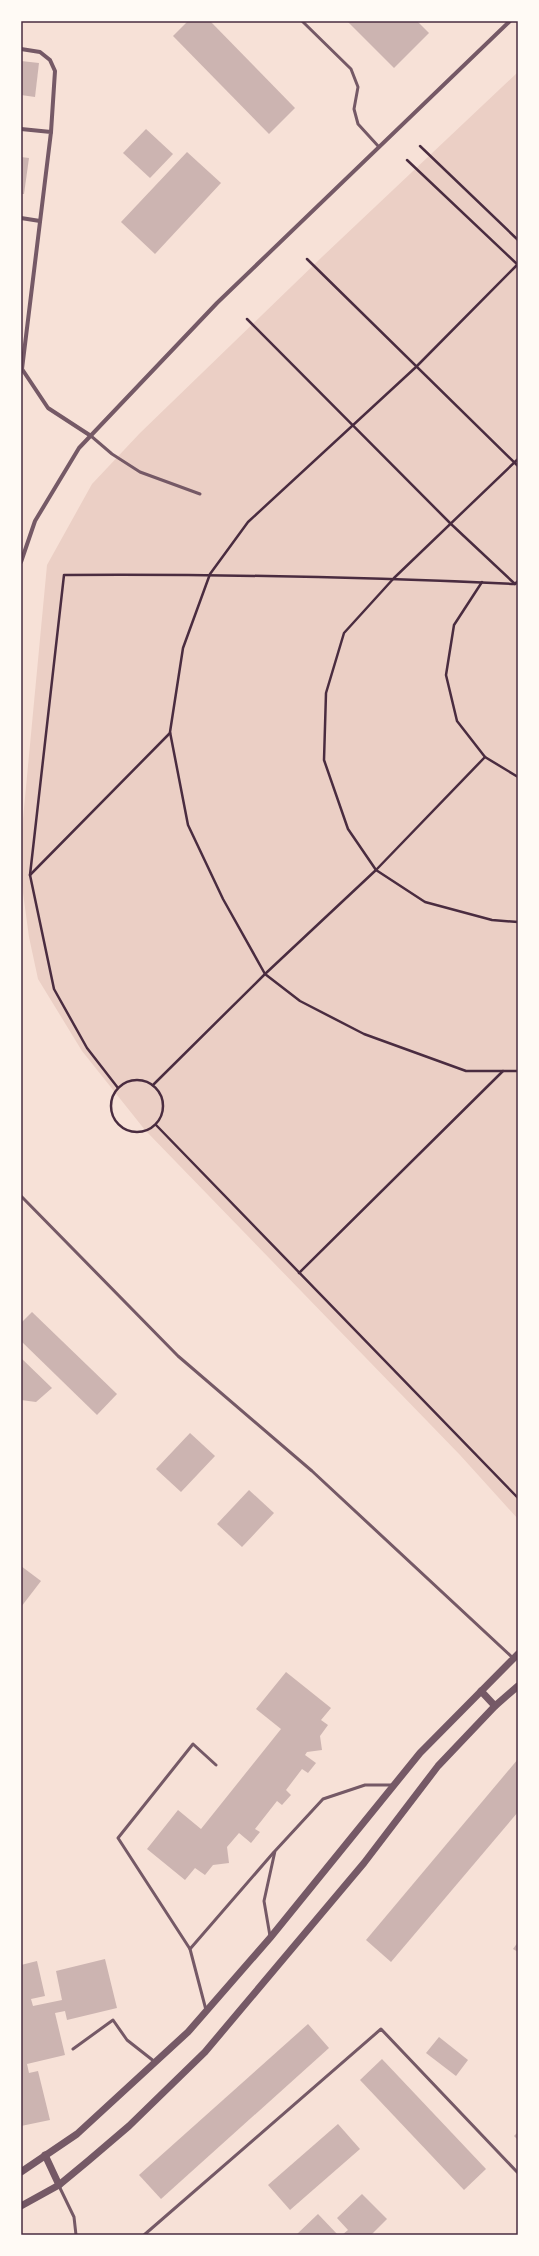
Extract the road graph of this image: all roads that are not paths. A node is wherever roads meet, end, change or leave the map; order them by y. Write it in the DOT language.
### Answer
graph roads {
  1 [pos="302,21"];
  2 [pos="510,21"];
  3 [pos="21,49"];
  4 [pos="21,129"];
  5 [pos="51,132"];
  6 [pos="379,147"];
  7 [pos="21,218"];
  8 [pos="40,221"];
  9 [pos="22,351"];
  10 [pos="91,436"];
  11 [pos="200,494"];
  12 [pos="21,562"];
  13 [pos="21,1196"];
  14 [pos="516,1656"];
  15 [pos="518,1686"];
  16 [pos="480,1692"];
  17 [pos="495,1706"];
  18 [pos="216,1765"];
  19 [pos="393,1785"];
  20 [pos="275,1851"];
  21 [pos="270,1938"];
  22 [pos="190,1950"];
  23 [pos="206,2011"];
  24 [pos="73,2049"];
  25 [pos="155,2062"];
  26 [pos="45,2155"];
  27 [pos="21,2172"];
  28 [pos="518,2173"];
  29 [pos="59,2185"];
  30 [pos="21,2206"];
  31 [pos="76,2235"];
  32 [pos="144,2235"];
  1 -- 6 [label="lane"];
  2 -- 6 [label="street"];
  3 -- 5 [label="street"];
  4 -- 5 [label="street"];
  5 -- 8 [label="street"];
  6 -- 10 [label="street"];
  7 -- 8 [label="street"];
  8 -- 9 [label="street"];
  9 -- 10 [label="street"];
  10 -- 11 [label="lane"];
  10 -- 12 [label="street"];
  13 -- 14 [label="lane"];
  14 -- 16 [label="street"];
  15 -- 17 [label="street"];
  16 -- 17 [label="street"];
  16 -- 19 [label="street"];
  17 -- 29 [label="street"];
  18 -- 22 [label="lane"];
  19 -- 20 [label="lane"];
  19 -- 21 [label="street"];
  20 -- 21 [label="lane"];
  20 -- 22 [label="lane"];
  21 -- 23 [label="street"];
  22 -- 23 [label="lane"];
  23 -- 25 [label="street"];
  24 -- 25 [label="lane"];
  25 -- 26 [label="street"];
  26 -- 27 [label="street"];
  26 -- 29 [label="street"];
  28 -- 32 [label="lane"];
  29 -- 30 [label="street"];
  29 -- 31 [label="lane"];
}
